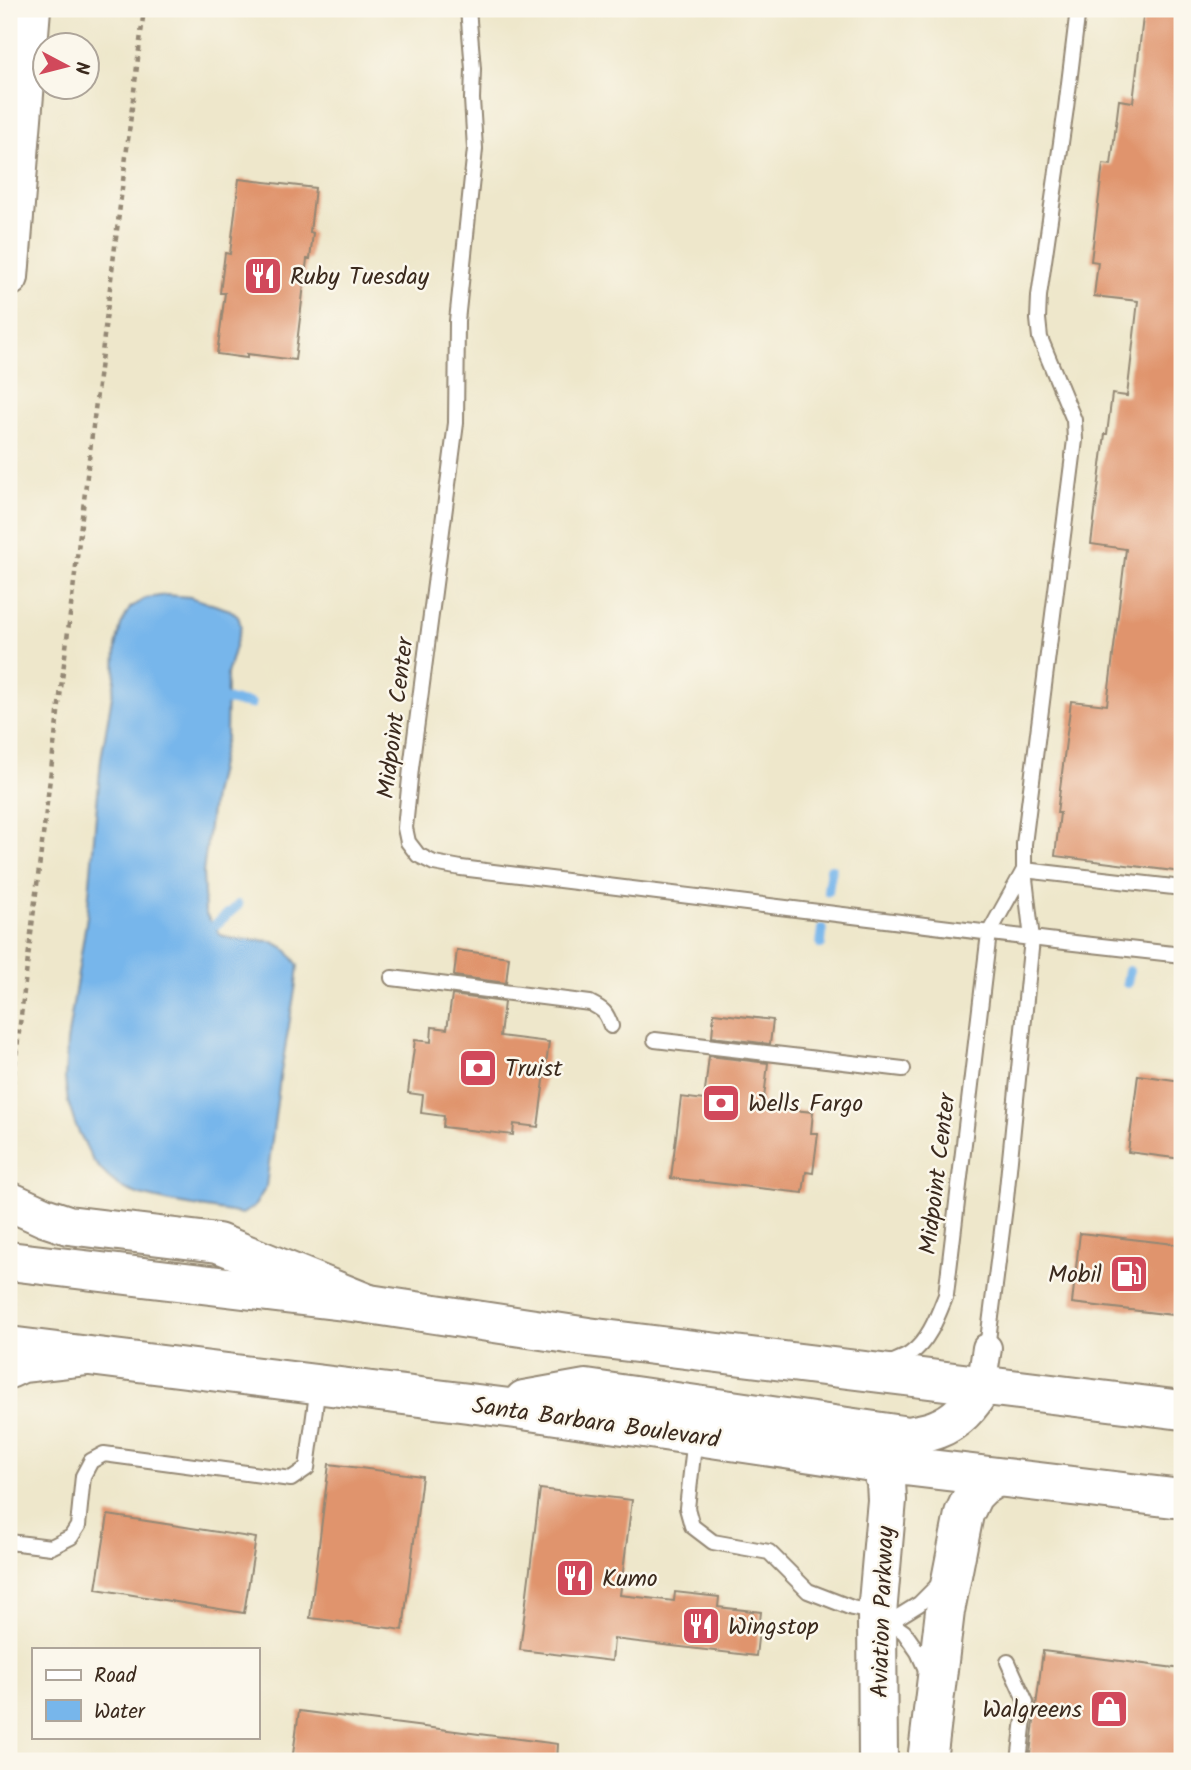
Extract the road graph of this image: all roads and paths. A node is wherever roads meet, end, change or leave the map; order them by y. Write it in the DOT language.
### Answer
graph roads {
  1 [pos="31,9"];
  2 [pos="144,9"];
  3 [pos="468,9"];
  4 [pos="1078,9"];
  5 [pos="9,277"];
  6 [pos="1024,870"];
  7 [pos="1182,888"];
  8 [pos="989,933"];
  9 [pos="1032,939"];
  10 [pos="1182,955"];
  11 [pos="392,978"];
  12 [pos="611,1026"];
  13 [pos="655,1040"];
  14 [pos="903,1069"];
  15 [pos="9,1114"];
  16 [pos="9,1201"];
  17 [pos="9,1261"];
  18 [pos="369,1304"];
  19 [pos="9,1346"];
  20 [pos="987,1348"];
  21 [pos="86,1356"];
  22 [pos="9,1369"];
  23 [pos="858,1371"];
  24 [pos="318,1385"];
  25 [pos="981,1387"];
  26 [pos="488,1406"];
  27 [pos="1182,1410"];
  28 [pos="695,1436"];
  29 [pos="879,1464"];
  30 [pos="995,1478"];
  31 [pos="1182,1499"];
  32 [pos="9,1542"];
  33 [pos="953,1568"];
  34 [pos="877,1614"];
  35 [pos="1008,1662"];
  36 [pos="934,1704"];
  37 [pos="878,1761"];
  38 [pos="927,1761"];
  39 [pos="1019,1761"];
  1 -- 5 [label="main road"];
  2 -- 15 [label="path"];
  3 -- 8 [label="lane, Midpoint Center"];
  4 -- 6 [label="lane"];
  6 -- 7 [label="lane"];
  6 -- 8 [label="lane, Midpoint Center"];
  6 -- 9 [label="lane"];
  8 -- 9 [label="lane, Midpoint Center"];
  8 -- 23 [label="lane, Midpoint Center"];
  9 -- 10 [label="lane, Midpoint Center"];
  9 -- 20 [label="lane"];
  11 -- 12 [label="lane"];
  13 -- 14 [label="lane"];
  16 -- 18 [label="main road"];
  17 -- 18 [label="main road"];
  18 -- 23 [label="main road"];
  19 -- 21 [label="main road, Santa Barbara Boulevard"];
  20 -- 25 [label="street"];
  21 -- 22 [label="main road"];
  21 -- 24 [label="main road, Santa Barbara Boulevard"];
  23 -- 25 [label="main road"];
  24 -- 26 [label="main road, Santa Barbara Boulevard"];
  24 -- 32 [label="lane"];
  25 -- 26 [label="main road"];
  25 -- 27 [label="main road"];
  26 -- 28 [label="main road, Santa Barbara Boulevard"];
  28 -- 29 [label="main road, Santa Barbara Boulevard"];
  28 -- 34 [label="lane"];
  29 -- 30 [label="main road, Santa Barbara Boulevard"];
  29 -- 34 [label="main road, Aviation Parkway"];
  30 -- 31 [label="main road, Santa Barbara Boulevard"];
  30 -- 33 [label="main road"];
  33 -- 34 [label="lane"];
  33 -- 36 [label="main road"];
  34 -- 36 [label="lane"];
  34 -- 37 [label="main road, Aviation Parkway"];
  35 -- 39 [label="lane"];
  36 -- 38 [label="main road"];
}
